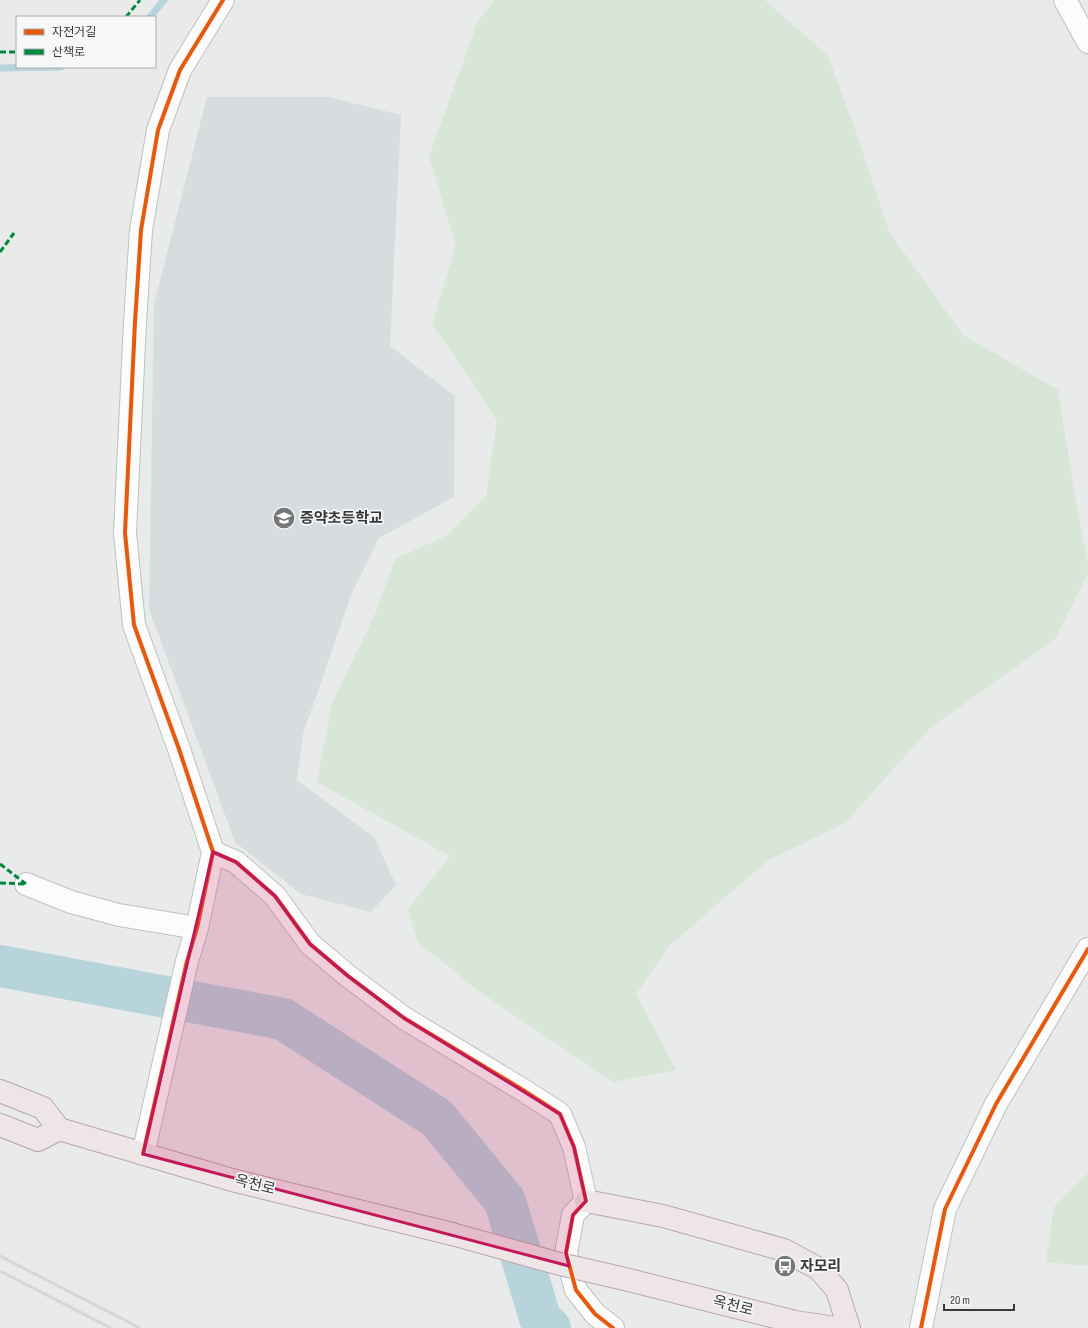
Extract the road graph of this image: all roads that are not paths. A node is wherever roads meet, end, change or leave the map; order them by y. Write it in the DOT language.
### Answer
graph roads {
  1 [pos="223,0"];
  2 [pos="1065,0"];
  3 [pos="1088,42"];
  4 [pos="213,852"];
  5 [pos="26,884"];
  6 [pos="197,928"];
  7 [pos="1088,949"];
  8 [pos="0,1091"];
  9 [pos="0,1125"];
  10 [pos="59,1129"];
  11 [pos="143,1154"];
  12 [pos="586,1201"];
  13 [pos="613,1328"];
  14 [pos="836,1328"];
  15 [pos="849,1328"];
  16 [pos="921,1328"];
  1 -- 4 [label="street"];
  2 -- 3 [label="street"];
  4 -- 6 [label="street"];
  4 -- 12 [label="street"];
  5 -- 6 [label="street"];
  6 -- 11 [label="street"];
  7 -- 16 [label="street"];
  8 -- 10 [label="main road"];
  9 -- 10 [label="main road"];
  10 -- 11 [label="main road, 옥천로"];
  11 -- 14 [label="main road, 옥천로, bridge"];
  12 -- 13 [label="street"];
  12 -- 15 [label="main road"];
}
